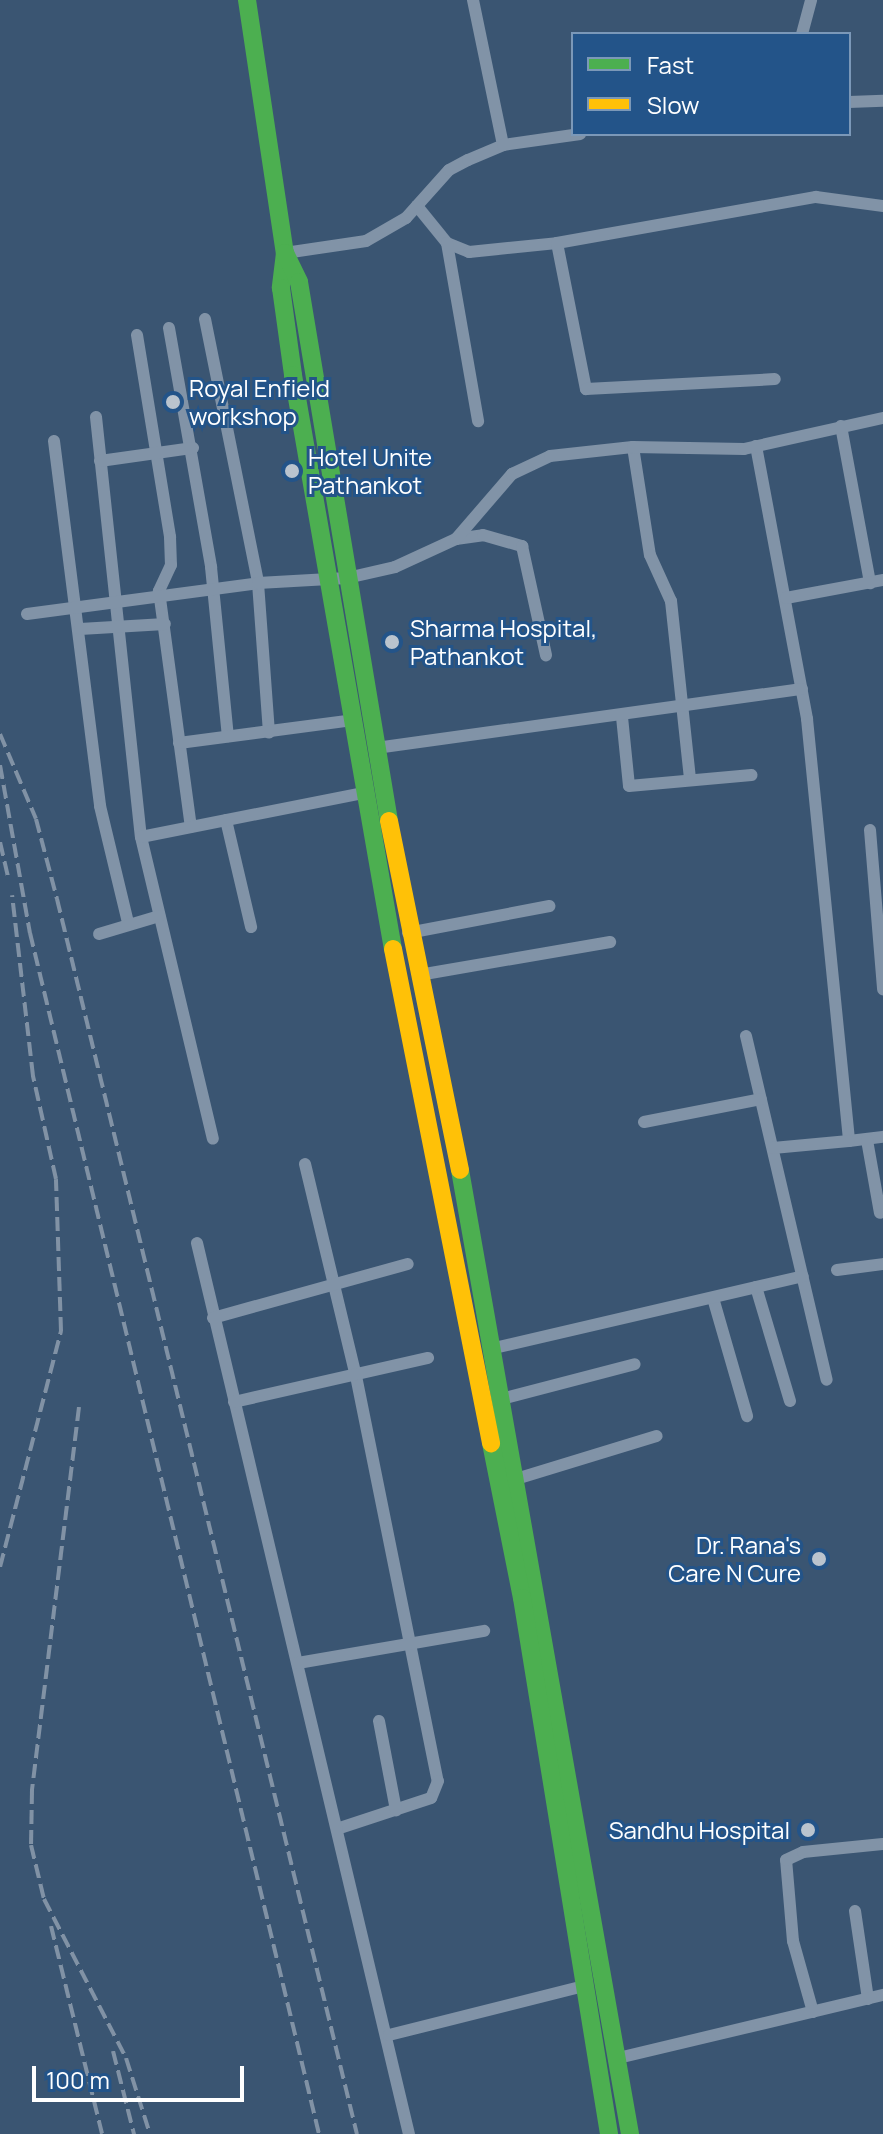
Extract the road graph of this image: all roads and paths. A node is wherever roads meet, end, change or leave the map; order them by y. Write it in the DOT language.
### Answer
graph roads {
  1 [pos="247,0"];
  2 [pos="473,0"];
  3 [pos="811,0"];
  4 [pos="803,32"];
  5 [pos="882,96"];
  6 [pos="851,102"];
  7 [pos="571,135"];
  8 [pos="503,145"];
  9 [pos="417,206"];
  10 [pos="883,206"];
  11 [pos="447,243"];
  12 [pos="557,243"];
  13 [pos="285,253"];
  14 [pos="205,319"];
  15 [pos="169,328"];
  16 [pos="137,335"];
  17 [pos="775,379"];
  18 [pos="96,417"];
  19 [pos="883,418"];
  20 [pos="478,421"];
  21 [pos="841,426"];
  22 [pos="54,441"];
  23 [pos="756,446"];
  24 [pos="633,447"];
  25 [pos="193,448"];
  26 [pos="158,452"];
  27 [pos="100,461"];
  28 [pos="456,539"];
  29 [pos="338,577"];
  30 [pos="876,582"];
  31 [pos="258,583"];
  32 [pos="213,589"];
  33 [pos="160,596"];
  34 [pos="786,598"];
  35 [pos="115,603"];
  36 [pos="77,607"];
  37 [pos="27,614"];
  38 [pos="165,624"];
  39 [pos="80,629"];
  40 [pos="117,629"];
  41 [pos="546,655"];
  42 [pos="802,689"];
  43 [pos="686,709"];
  44 [pos="622,717"];
  45 [pos="354,720"];
  46 [pos="269,733"];
  47 [pos="228,736"];
  48 [pos="179,743"];
  49 [pos="376,748"];
  50 [pos="752,775"];
  51 [pos="690,780"];
  52 [pos="368,792"];
  53 [pos="226,820"];
  54 [pos="191,827"];
  55 [pos="870,830"];
  56 [pos="141,837"];
  57 [pos="549,906"];
  58 [pos="159,916"];
  59 [pos="880,918"];
  60 [pos="128,923"];
  61 [pos="251,927"];
  62 [pos="408,933"];
  63 [pos="99,934"];
  64 [pos="610,942"];
  65 [pos="419,975"];
  66 [pos="883,989"];
  67 [pos="746,1036"];
  68 [pos="761,1099"];
  69 [pos="644,1122"];
  70 [pos="883,1137"];
  71 [pos="213,1139"];
  72 [pos="867,1140"];
  73 [pos="849,1141"];
  74 [pos="773,1148"];
  75 [pos="305,1164"];
  76 [pos="880,1213"];
  77 [pos="197,1243"];
  78 [pos="408,1264"];
  79 [pos="883,1264"];
  80 [pos="837,1270"];
  81 [pos="803,1276"];
  82 [pos="334,1286"];
  83 [pos="756,1287"];
  84 [pos="713,1298"];
  85 [pos="213,1318"];
  86 [pos="490,1349"];
  87 [pos="428,1358"];
  88 [pos="635,1364"];
  89 [pos="356,1376"];
  90 [pos="827,1380"];
  91 [pos="501,1399"];
  92 [pos="790,1401"];
  93 [pos="234,1402"];
  94 [pos="747,1416"];
  95 [pos="657,1436"];
  96 [pos="516,1479"];
  97 [pos="484,1631"];
  98 [pos="410,1641"];
  99 [pos="298,1663"];
  100 [pos="379,1721"];
  101 [pos="396,1810"];
  102 [pos="340,1828"];
  103 [pos="883,1844"];
  104 [pos="855,1911"];
  105 [pos="584,1986"];
  106 [pos="883,1995"];
  107 [pos="868,1999"];
  108 [pos="813,2012"];
  109 [pos="389,2035"];
  110 [pos="620,2058"];
  111 [pos="597,2062"];
  112 [pos="409,2134"];
  113 [pos="609,2134"];
  114 [pos="630,2134"];
  1 -- 13 [label="main road"];
  2 -- 8 [label="street"];
  3 -- 4 [label="street"];
  5 -- 6 [label="street"];
  7 -- 8 [label="street"];
  8 -- 9 [label="street"];
  9 -- 11 [label="street"];
  9 -- 13 [label="street"];
  10 -- 12 [label="street"];
  11 -- 12 [label="street"];
  11 -- 20 [label="street"];
  12 -- 17 [label="street"];
  13 -- 29 [label="main road"];
  14 -- 31 [label="street"];
  15 -- 25 [label="street"];
  16 -- 26 [label="street"];
  18 -- 27 [label="street"];
  19 -- 21 [label="street"];
  21 -- 23 [label="street"];
  21 -- 30 [label="street"];
  22 -- 36 [label="street"];
  23 -- 24 [label="street"];
  23 -- 34 [label="street"];
  24 -- 28 [label="street"];
  24 -- 43 [label="street"];
  25 -- 26 [label="street"];
  25 -- 32 [label="street"];
  26 -- 27 [label="street"];
  26 -- 33 [label="street"];
  27 -- 35 [label="street"];
  28 -- 29 [label="street"];
  28 -- 41 [label="street"];
  29 -- 31 [label="street"];
  29 -- 45 [label="main road"];
  29 -- 49 [label="main road"];
  30 -- 34 [label="street"];
  31 -- 32 [label="street"];
  31 -- 46 [label="street"];
  32 -- 33 [label="street"];
  32 -- 47 [label="street"];
  33 -- 35 [label="street"];
  33 -- 38 [label="street"];
  34 -- 42 [label="street"];
  35 -- 36 [label="street"];
  35 -- 40 [label="street"];
  36 -- 37 [label="street"];
  36 -- 39 [label="street"];
  38 -- 40 [label="street"];
  38 -- 48 [label="street"];
  39 -- 40 [label="street"];
  39 -- 60 [label="street"];
  40 -- 56 [label="street"];
  42 -- 43 [label="street"];
  42 -- 73 [label="street"];
  43 -- 44 [label="street"];
  43 -- 51 [label="street"];
  44 -- 49 [label="street"];
  44 -- 51 [label="street"];
  45 -- 46 [label="street"];
  45 -- 52 [label="main road"];
  46 -- 47 [label="street"];
  47 -- 48 [label="street"];
  48 -- 54 [label="street"];
  49 -- 62 [label="main road"];
  50 -- 51 [label="street"];
  52 -- 53 [label="street"];
  52 -- 105 [label="main road"];
  53 -- 54 [label="street"];
  53 -- 61 [label="street"];
  54 -- 56 [label="street"];
  55 -- 59 [label="street"];
  56 -- 58 [label="street"];
  57 -- 62 [label="street"];
  58 -- 60 [label="street"];
  58 -- 71 [label="street"];
  59 -- 66 [label="street"];
  60 -- 63 [label="street"];
  62 -- 65 [label="main road"];
  64 -- 65 [label="street"];
  65 -- 86 [label="main road"];
  67 -- 68 [label="street"];
  68 -- 69 [label="street"];
  68 -- 74 [label="street"];
  70 -- 72 [label="street"];
  72 -- 73 [label="street"];
  72 -- 76 [label="street"];
  73 -- 74 [label="street"];
  74 -- 81 [label="street"];
  75 -- 82 [label="street"];
  77 -- 85 [label="street"];
  78 -- 82 [label="street"];
  79 -- 80 [label="street"];
  81 -- 83 [label="street"];
  81 -- 90 [label="street"];
  82 -- 85 [label="street"];
  82 -- 89 [label="street"];
  83 -- 84 [label="street"];
  83 -- 92 [label="street"];
  84 -- 86 [label="street"];
  84 -- 94 [label="street"];
  85 -- 93 [label="street"];
  86 -- 91 [label="main road"];
  87 -- 89 [label="street"];
  88 -- 91 [label="street"];
  89 -- 93 [label="street"];
  89 -- 98 [label="street"];
  91 -- 96 [label="main road"];
  93 -- 99 [label="street"];
  95 -- 96 [label="street"];
  96 -- 110 [label="main road"];
  97 -- 98 [label="street"];
  98 -- 99 [label="street"];
  98 -- 101 [label="street"];
  99 -- 102 [label="street"];
  100 -- 101 [label="street"];
  101 -- 102 [label="street"];
  102 -- 109 [label="street"];
  103 -- 108 [label="street"];
  104 -- 107 [label="street"];
  105 -- 109 [label="street"];
  105 -- 111 [label="main road"];
  106 -- 107 [label="street"];
  107 -- 108 [label="street"];
  108 -- 110 [label="street"];
  109 -- 112 [label="street"];
  110 -- 111 [label="street"];
  110 -- 114 [label="main road"];
  111 -- 113 [label="main road"];
}
